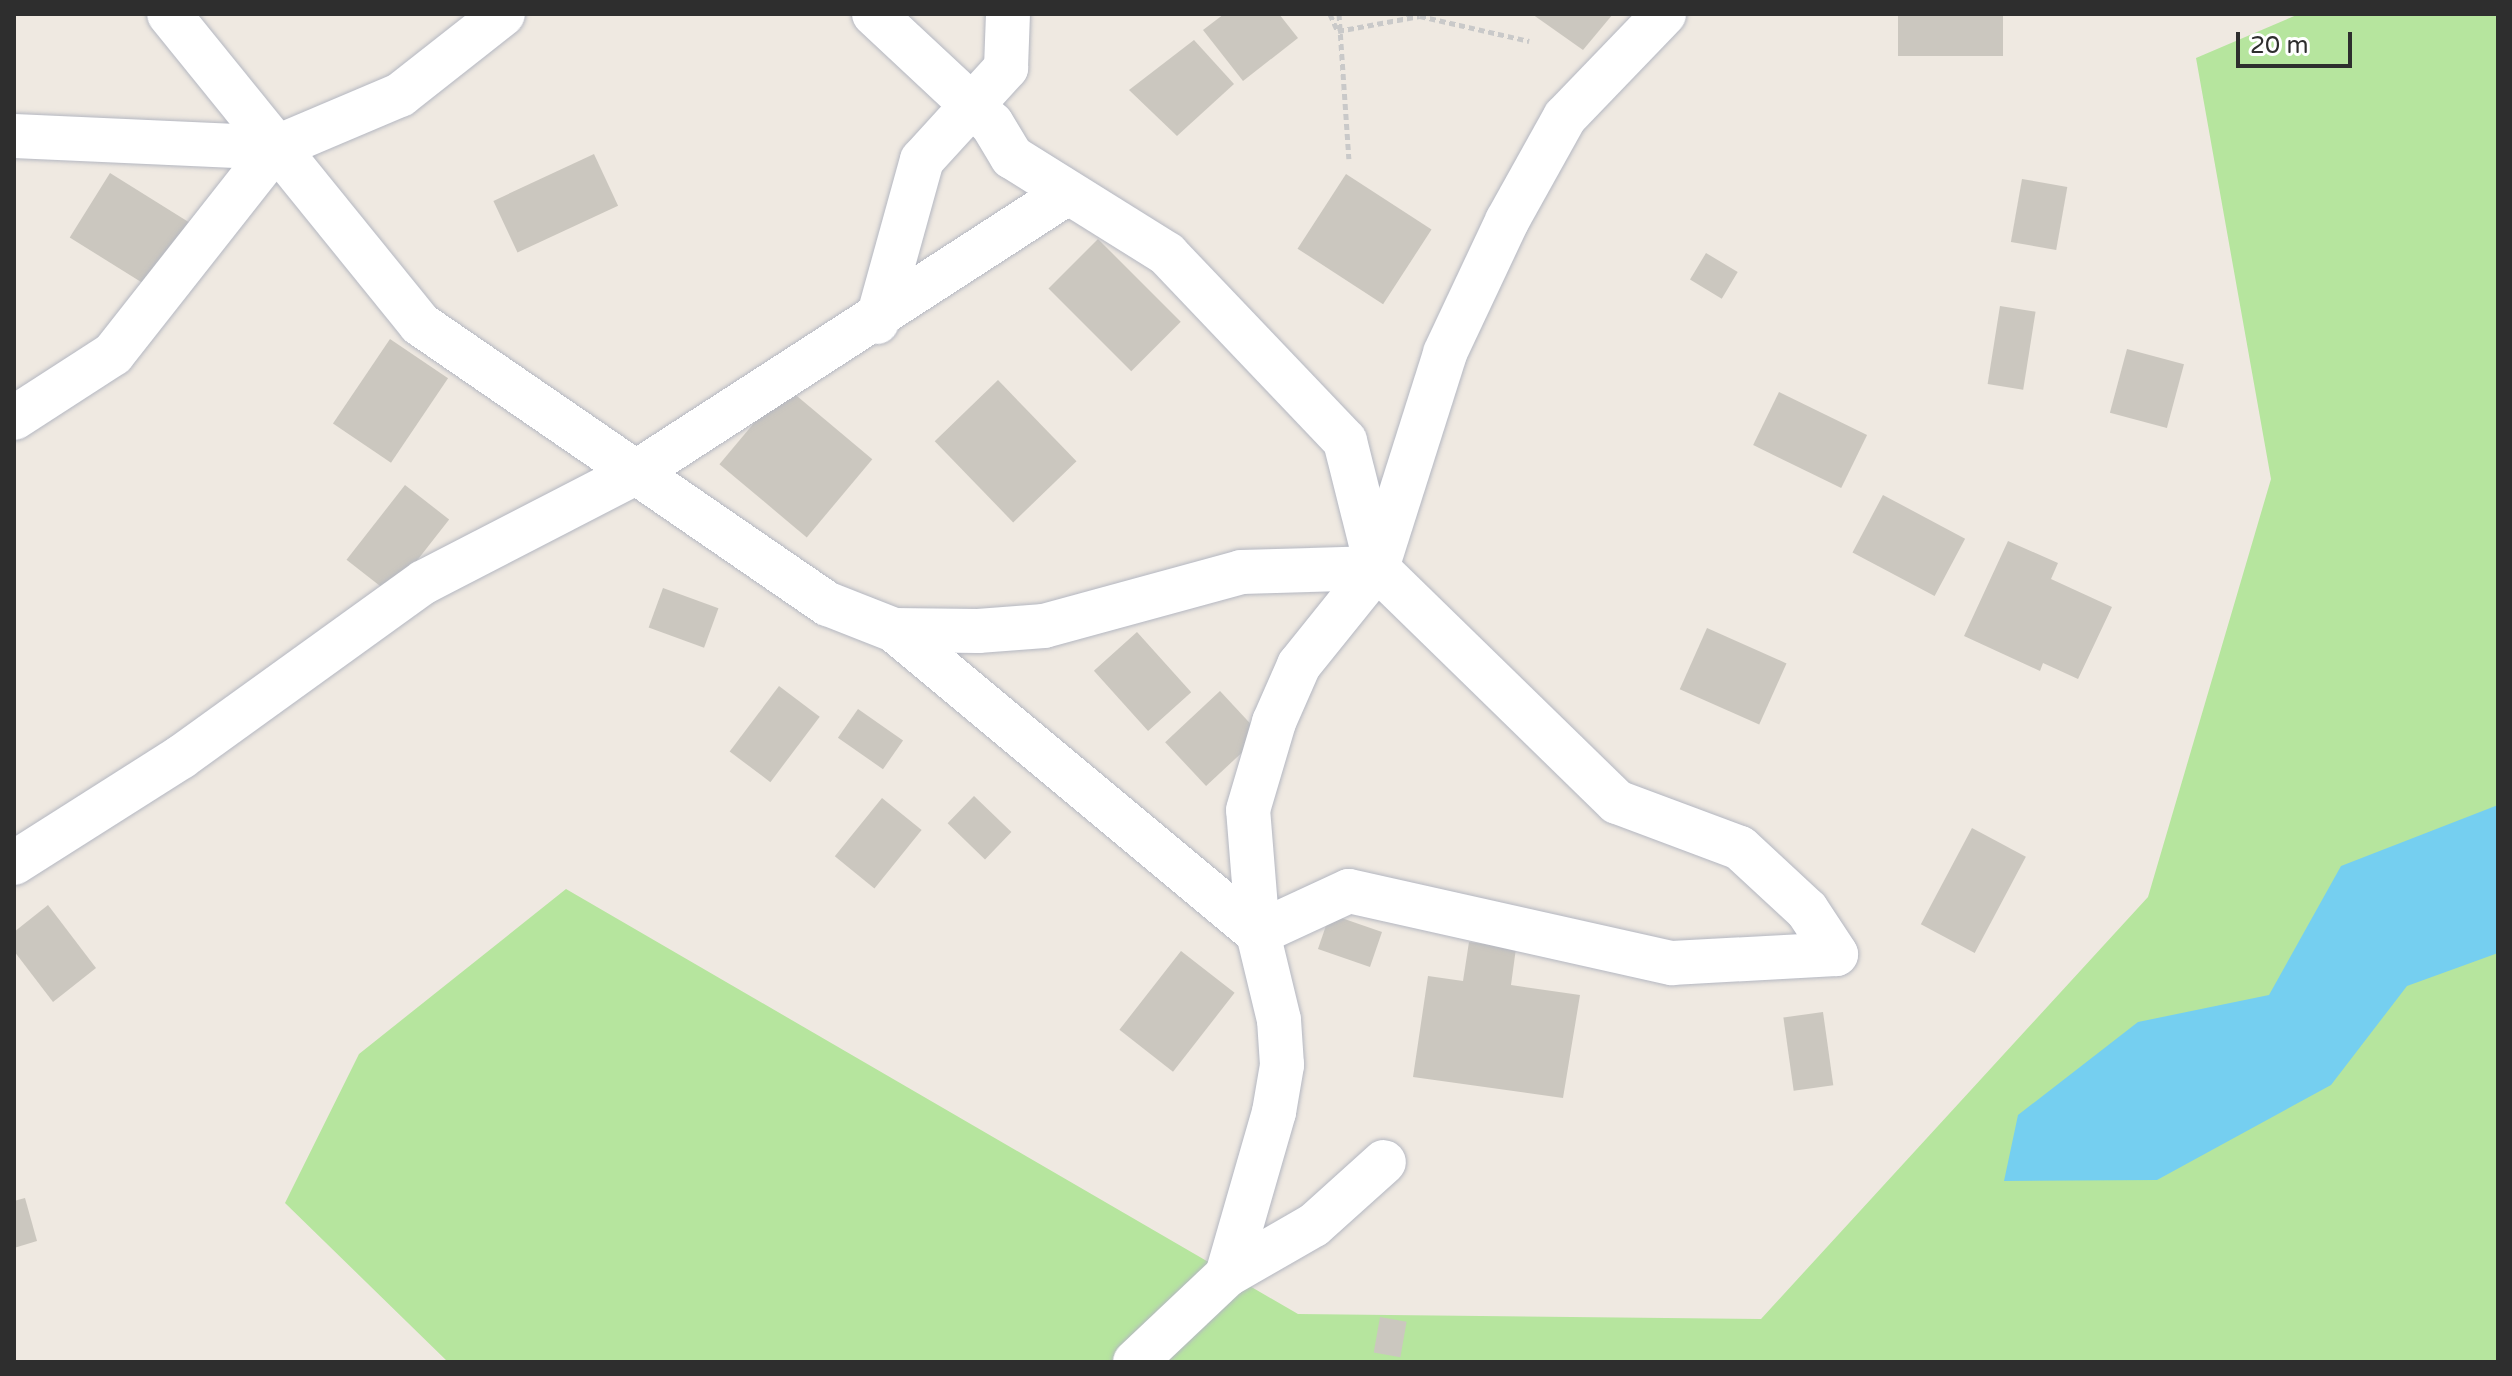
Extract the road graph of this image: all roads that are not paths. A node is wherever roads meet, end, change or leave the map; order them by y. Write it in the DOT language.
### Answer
graph roads {
  1 [pos="169,14"];
  2 [pos="503,14"];
  3 [pos="874,14"];
  4 [pos="1008,14"];
  5 [pos="1664,14"];
  6 [pos="976,108"];
  7 [pos="14,136"];
  8 [pos="275,148"];
  9 [pos="1066,194"];
  10 [pos="877,322"];
  11 [pos="14,418"];
  12 [pos="635,473"];
  13 [pos="1377,568"];
  14 [pos="894,630"];
  15 [pos="14,863"];
  16 [pos="1258,933"];
  17 [pos="1384,1162"];
  18 [pos="1227,1275"];
  19 [pos="1135,1362"];
  1 -- 8 [label="street"];
  2 -- 8 [label="street"];
  3 -- 6 [label="street"];
  4 -- 6 [label="street"];
  5 -- 13 [label="street"];
  6 -- 9 [label="street"];
  6 -- 10 [label="street"];
  7 -- 8 [label="street"];
  8 -- 11 [label="street"];
  8 -- 12 [label="street"];
  9 -- 10 [label="street"];
  9 -- 13 [label="street"];
  10 -- 12 [label="street"];
  12 -- 14 [label="street"];
  12 -- 15 [label="street"];
  13 -- 14 [label="street"];
  13 -- 16 [label="street"];
  13 -- 16 [label="street"];
  14 -- 16 [label="street"];
  16 -- 18 [label="street"];
  17 -- 18 [label="street"];
  18 -- 19 [label="street"];
}
